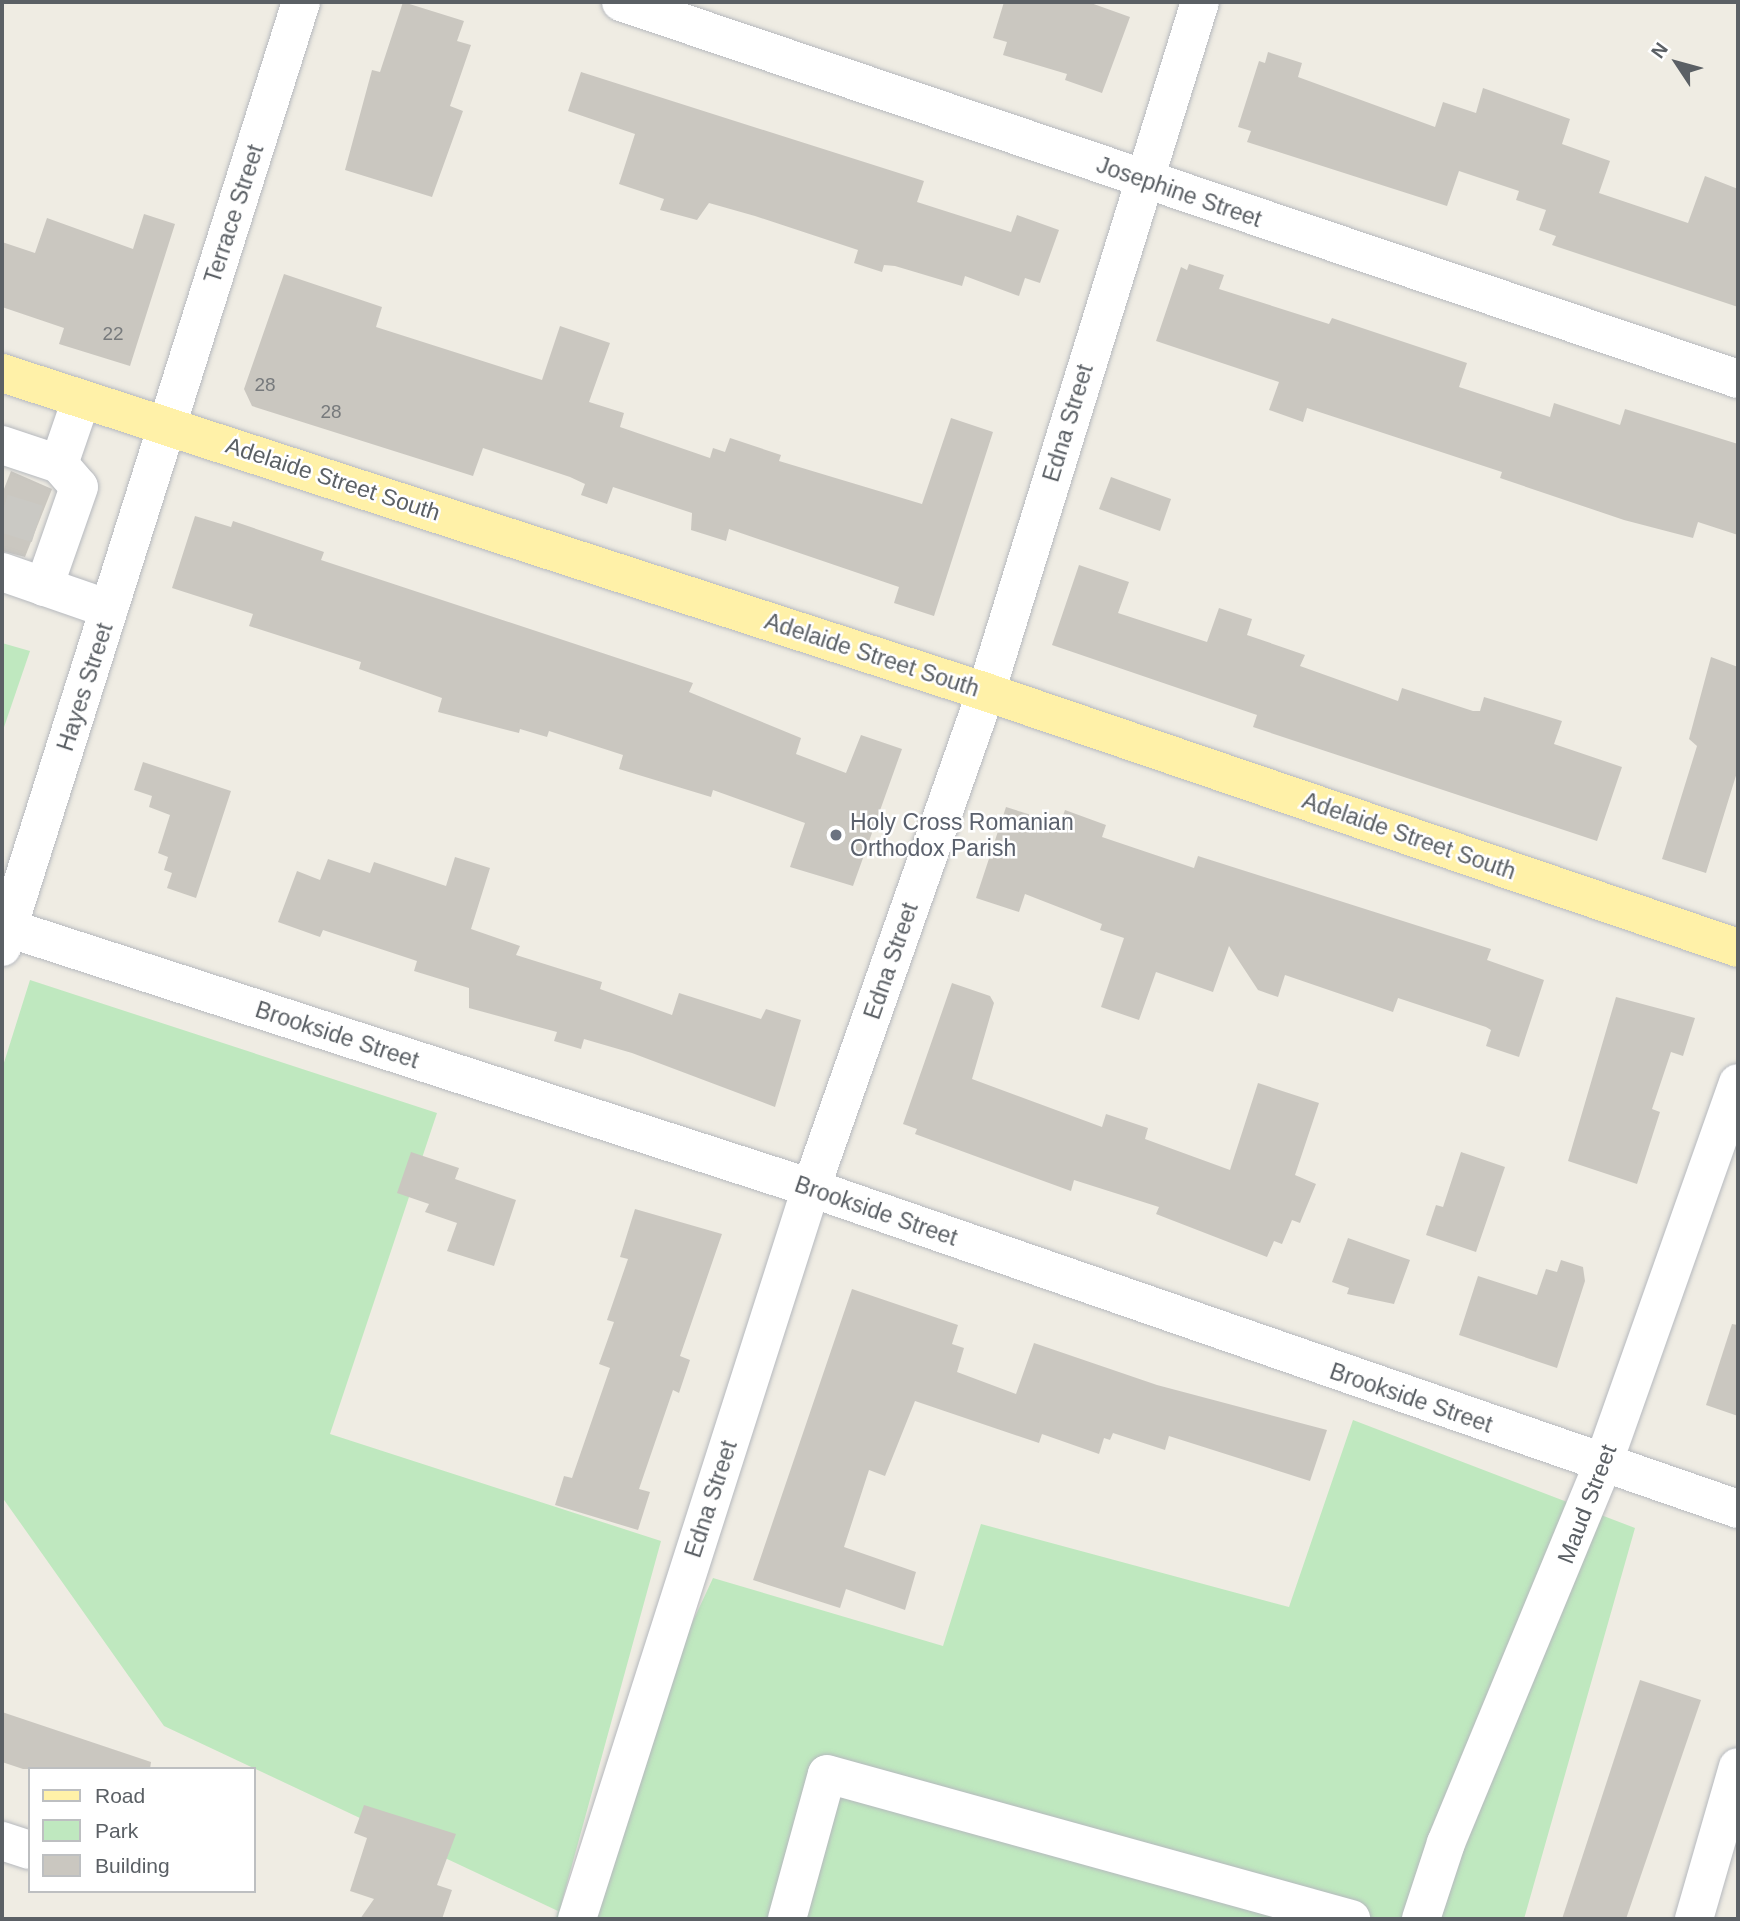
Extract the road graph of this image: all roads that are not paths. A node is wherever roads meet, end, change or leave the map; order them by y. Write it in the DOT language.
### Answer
graph roads {
  1 [pos="301,2"];
  2 [pos="621,2"];
  3 [pos="1200,2"];
  4 [pos="1141,180"];
  5 [pos="1738,379"];
  6 [pos="4,382"];
  7 [pos="81,400"];
  8 [pos="167,426"];
  9 [pos="2,445"];
  10 [pos="59,464"];
  11 [pos="2,572"];
  12 [pos="44,587"];
  13 [pos="110,609"];
  14 [pos="986,692"];
  15 [pos="5,938"];
  16 [pos="1738,948"];
  17 [pos="1738,1083"];
  18 [pos="811,1188"];
  19 [pos="1603,1464"];
  20 [pos="1738,1509"];
  21 [pos="1738,1767"];
  22 [pos="2,1841"];
  23 [pos="28,1849"];
  24 [pos="577,1919"];
  25 [pos="787,1919"];
  26 [pos="1351,1919"];
  27 [pos="1421,1919"];
  28 [pos="1694,1919"];
  1 -- 8 [label="street, Terrace Street"];
  2 -- 4 [label="street, Josephine Street"];
  3 -- 4 [label="street, Edna Street"];
  4 -- 5 [label="street, Josephine Street"];
  4 -- 14 [label="street, Edna Street"];
  6 -- 7 [label="main road, Adelaide Street South"];
  7 -- 8 [label="main road, Adelaide Street South"];
  7 -- 10 [label="street"];
  8 -- 13 [label="street, Hayes Street"];
  8 -- 14 [label="main road, Adelaide Street South"];
  9 -- 10 [label="street"];
  10 -- 12 [label="street"];
  11 -- 12 [label="street"];
  12 -- 13 [label="street"];
  13 -- 15 [label="street, Hayes Street"];
  14 -- 16 [label="main road, Adelaide Street South"];
  14 -- 18 [label="street, Edna Street"];
  15 -- 18 [label="street, Brookside Street"];
  17 -- 19 [label="street, Maud Street"];
  18 -- 19 [label="street, Brookside Street"];
  18 -- 24 [label="street, Edna Street"];
  19 -- 20 [label="street, Brookside Street"];
  19 -- 27 [label="street, Maud Street"];
  21 -- 28 [label="street"];
  22 -- 23 [label="street"];
  25 -- 26 [label="street"];
}
